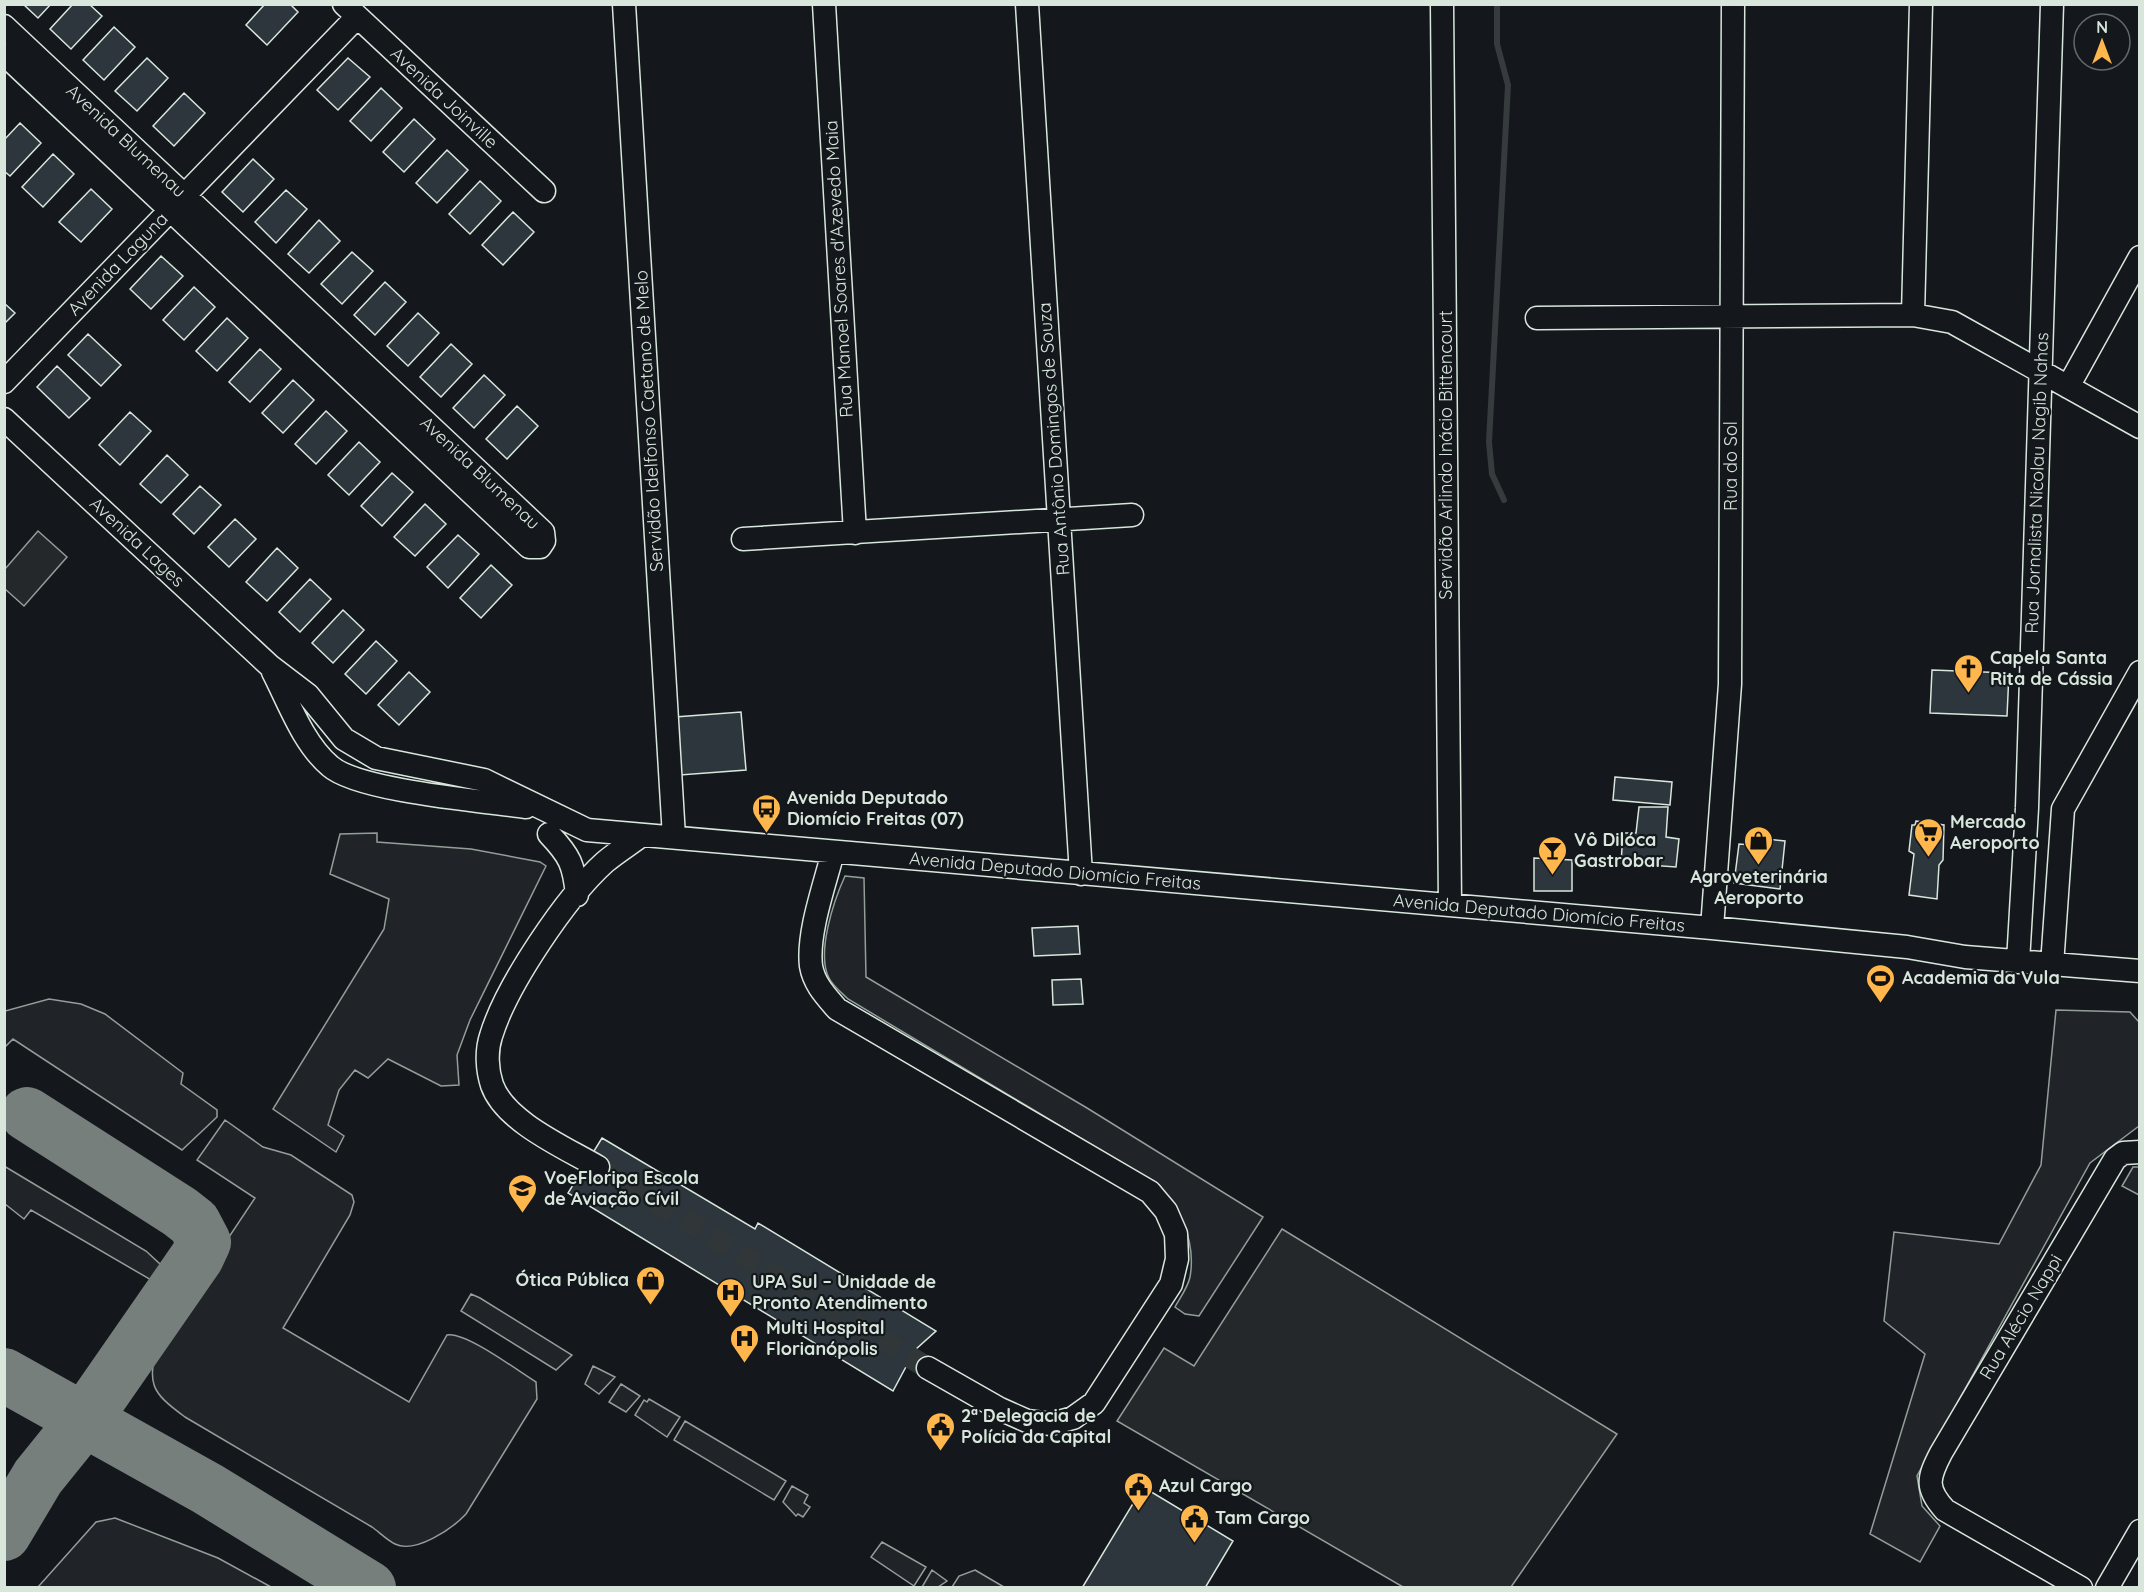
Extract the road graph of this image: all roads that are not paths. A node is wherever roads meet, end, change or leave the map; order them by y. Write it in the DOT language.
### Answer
graph roads {
  1 [pos="624,4"];
  2 [pos="824,4"];
  3 [pos="1027,4"];
  4 [pos="1442,4"];
  5 [pos="1733,4"];
  6 [pos="1921,4"];
  7 [pos="2052,4"];
  8 [pos="351,11"];
  9 [pos="4,26"];
  10 [pos="4,54"];
  11 [pos="544,191"];
  12 [pos="177,202"];
  13 [pos="2139,257"];
  14 [pos="1913,315"];
  15 [pos="1732,316"];
  16 [pos="1537,318"];
  17 [pos="2041,372"];
  18 [pos="4,382"];
  19 [pos="2068,387"];
  20 [pos="4,419"];
  21 [pos="2139,427"];
  22 [pos="1132,515"];
  23 [pos="1059,520"];
  24 [pos="855,533"];
  25 [pos="743,539"];
  26 [pos="270,666"];
  27 [pos="2139,672"];
  28 [pos="2027,808"];
  29 [pos="2063,809"];
  30 [pos="547,811"];
  31 [pos="549,834"];
  32 [pos="642,835"];
  33 [pos="674,837"];
  34 [pos="833,852"];
  35 [pos="1081,874"];
  36 [pos="577,895"];
  37 [pos="1450,905"];
  38 [pos="1712,928"];
  39 [pos="2019,955"];
  40 [pos="2052,958"];
  41 [pos="2139,958"];
  42 [pos="2139,971"];
  43 [pos="2131,1152"];
  44 [pos="598,1167"];
  45 [pos="927,1368"];
  46 [pos="2139,1531"];
  47 [pos="2081,1587"];
  48 [pos="2107,1587"];
  1 -- 33 [label="street, Servidão Idelfonso Caetano de Melo"];
  2 -- 24 [label="street, Rua Manoel Soares d'Azevedo Maia"];
  3 -- 23 [label="street, Rua Antônio Domingos de Souza"];
  4 -- 37 [label="street, Servidão Arlindo Inácio Bittencourt"];
  5 -- 15 [label="street, Rua do Sol"];
  6 -- 14 [label="street"];
  7 -- 17 [label="street, Rua Jornalista Nicolau Nagib Nahas"];
  8 -- 11 [label="street, Avenida Joinville"];
  8 -- 12 [label="street, Avenida Laguna"];
  9 -- 12 [label="street, Avenida Blumenau"];
  10 -- 12 [label="street, Avenida Blumenau"];
  12 -- 12 [label="street, Avenida Blumenau"];
  12 -- 18 [label="street, Avenida Laguna"];
  13 -- 19 [label="street"];
  14 -- 15 [label="street"];
  14 -- 17 [label="street"];
  15 -- 16 [label="street"];
  15 -- 38 [label="street, Rua do Sol"];
  17 -- 19 [label="street"];
  17 -- 28 [label="street, Rua Jornalista Nicolau Nagib Nahas"];
  19 -- 21 [label="street"];
  20 -- 26 [label="street, Avenida Lages"];
  22 -- 23 [label="street"];
  23 -- 24 [label="street"];
  23 -- 35 [label="street, Rua Antônio Domingos de Souza"];
  24 -- 25 [label="street"];
  26 -- 30 [label="street, Avenida Lages"];
  26 -- 30 [label="street, Avenida Lages"];
  27 -- 29 [label="street"];
  28 -- 29 [label="street"];
  28 -- 39 [label="street, Rua Jornalista Nicolau Nagib Nahas"];
  29 -- 40 [label="street"];
  30 -- 32 [label="street, Avenida Lages"];
  31 -- 36 [label="street"];
  32 -- 33 [label="street, Avenida Deputado Diomício Freitas"];
  32 -- 36 [label="street"];
  33 -- 34 [label="street, Avenida Deputado Diomício Freitas"];
  34 -- 35 [label="street, Avenida Deputado Diomício Freitas"];
  34 -- 45 [label="street"];
  35 -- 37 [label="street, Avenida Deputado Diomício Freitas"];
  36 -- 44 [label="street"];
  37 -- 38 [label="street, Avenida Deputado Diomício Freitas"];
  38 -- 39 [label="street, Avenida Deputado Diomício Freitas"];
  39 -- 40 [label="street, Avenida Deputado Diomício Freitas"];
  40 -- 41 [label="street, Avenida Deputado Diomício Freitas"];
  40 -- 42 [label="street, Avenida Deputado Diomício Freitas"];
  43 -- 47 [label="street, Rua Alécio Nappi"];
  46 -- 48 [label="street"];
}
